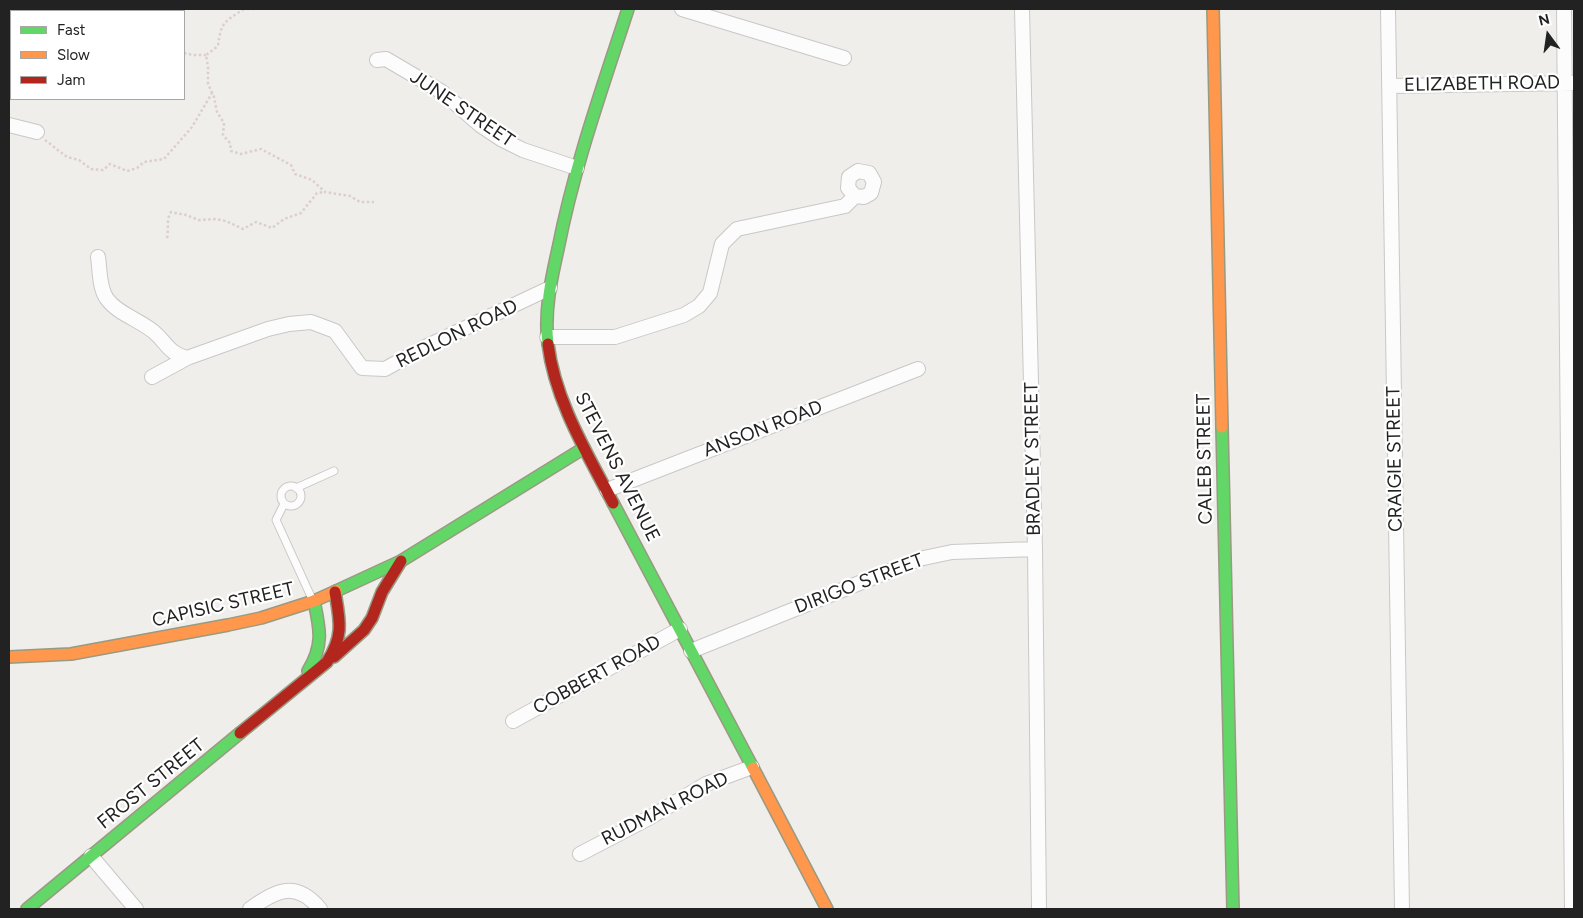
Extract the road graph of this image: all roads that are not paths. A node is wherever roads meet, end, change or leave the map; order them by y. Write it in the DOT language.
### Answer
graph roads {
  1 [pos="628,9"];
  2 [pos="682,9"];
  3 [pos="1022,9"];
  4 [pos="1213,9"];
  5 [pos="1388,9"];
  6 [pos="1564,9"];
  7 [pos="844,58"];
  8 [pos="377,60"];
  9 [pos="1569,84"];
  10 [pos="1390,86"];
  11 [pos="9,126"];
  12 [pos="37,132"];
  13 [pos="577,168"];
  14 [pos="855,196"];
  15 [pos="98,257"];
  16 [pos="550,288"];
  17 [pos="548,337"];
  18 [pos="186,358"];
  19 [pos="918,369"];
  20 [pos="152,377"];
  21 [pos="584,448"];
  22 [pos="334,471"];
  23 [pos="296,488"];
  24 [pos="608,490"];
  25 [pos="284,504"];
  26 [pos="1035,549"];
  27 [pos="401,561"];
  28 [pos="335,592"];
  29 [pos="314,601"];
  30 [pos="680,629"];
  31 [pos="691,651"];
  32 [pos="9,657"];
  33 [pos="327,662"];
  34 [pos="298,686"];
  35 [pos="513,721"];
  36 [pos="752,767"];
  37 [pos="1572,822"];
  38 [pos="580,854"];
  39 [pos="91,856"];
  40 [pos="27,909"];
  41 [pos="136,909"];
  42 [pos="250,909"];
  43 [pos="320,909"];
  44 [pos="827,909"];
  45 [pos="1039,909"];
  46 [pos="1233,909"];
  47 [pos="1402,909"];
  48 [pos="1572,909"];
  1 -- 13 [label="street, STEVENS AVENUE"];
  2 -- 7 [label="street"];
  3 -- 26 [label="street, BRADLEY STREET"];
  4 -- 46 [label="street, CALEB STREET"];
  5 -- 10 [label="street, CRAIGIE STREET"];
  6 -- 9 [label="street"];
  8 -- 13 [label="street, JUNE STREET"];
  9 -- 10 [label="street, ELIZABETH ROAD"];
  9 -- 37 [label="street"];
  10 -- 47 [label="street, CRAIGIE STREET"];
  11 -- 12 [label="street"];
  13 -- 16 [label="street, STEVENS AVENUE"];
  14 -- 17 [label="street"];
  15 -- 18 [label="street"];
  16 -- 17 [label="street, STEVENS AVENUE"];
  16 -- 18 [label="street, REDLON ROAD"];
  17 -- 21 [label="street, STEVENS AVENUE"];
  18 -- 20 [label="street"];
  19 -- 24 [label="street, ANSON ROAD"];
  21 -- 24 [label="street, STEVENS AVENUE"];
  21 -- 27 [label="street, CAPISIC STREET"];
  22 -- 23 [label="lane"];
  23 -- 25 [label="lane"];
  23 -- 25 [label="lane"];
  24 -- 30 [label="street, STEVENS AVENUE"];
  25 -- 29 [label="lane"];
  26 -- 31 [label="street, DIRIGO STREET"];
  26 -- 45 [label="street, BRADLEY STREET"];
  27 -- 28 [label="street, CAPISIC STREET"];
  27 -- 33 [label="street, FROST STREET"];
  28 -- 29 [label="street, CAPISIC STREET"];
  28 -- 33 [label="street, FROST STREET"];
  29 -- 32 [label="street, CAPISIC STREET"];
  29 -- 34 [label="street, FROST STREET"];
  30 -- 31 [label="street, STEVENS AVENUE"];
  30 -- 35 [label="street, COBBERT ROAD"];
  31 -- 36 [label="street, STEVENS AVENUE"];
  33 -- 34 [label="street, FROST STREET"];
  34 -- 39 [label="street, FROST STREET"];
  36 -- 38 [label="street, RUDMAN ROAD"];
  36 -- 44 [label="street, STEVENS AVENUE"];
  37 -- 48 [label="street"];
  39 -- 40 [label="street, FROST STREET"];
  39 -- 41 [label="street"];
  42 -- 43 [label="street"];
}
